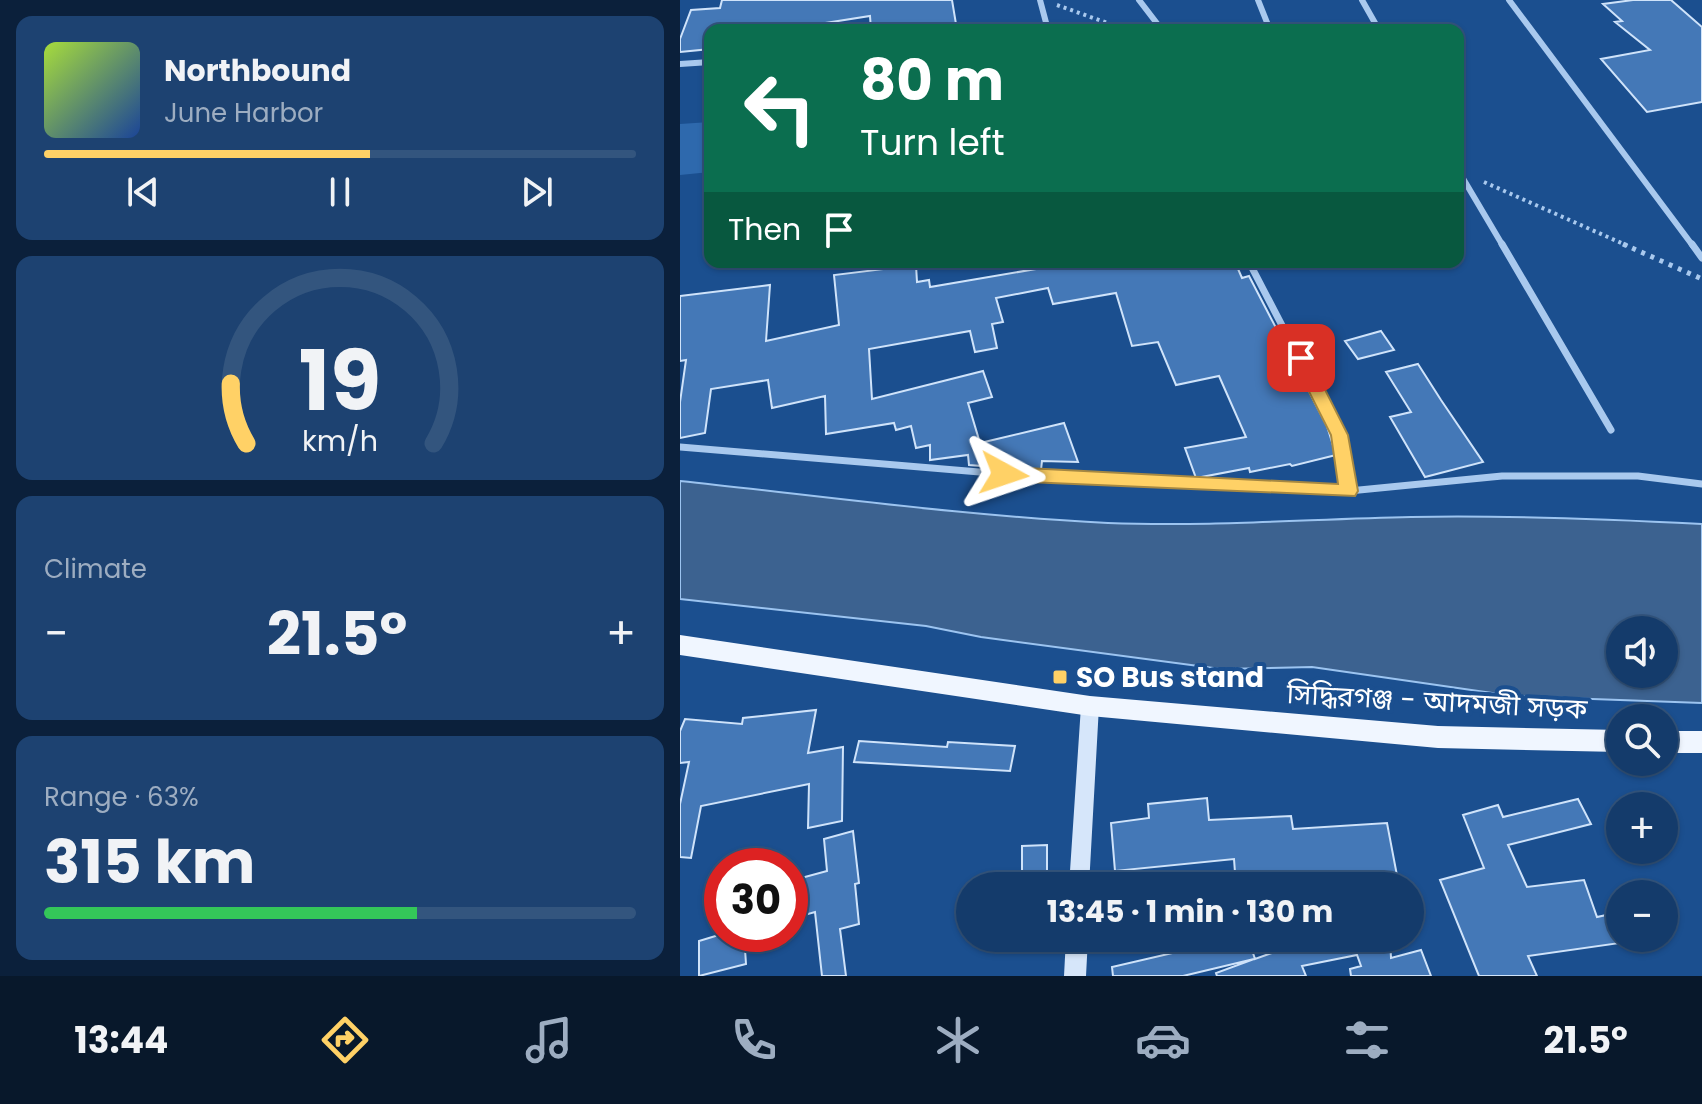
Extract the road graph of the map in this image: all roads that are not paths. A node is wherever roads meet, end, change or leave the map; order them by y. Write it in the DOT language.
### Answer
graph roads {
  1 [pos="1040,0"];
  2 [pos="1139,0"];
  3 [pos="1258,0"];
  4 [pos="1362,0"];
  5 [pos="1509,0"];
  6 [pos="1046,24"];
  7 [pos="1157,24"];
  8 [pos="1268,24"];
  9 [pos="1376,24"];
  10 [pos="704,62"];
  11 [pos="680,64"];
  12 [pos="1464,180"];
  13 [pos="1702,258"];
  14 [pos="1252,268"];
  15 [pos="1611,430"];
  16 [pos="680,447"];
  17 [pos="1702,484"];
  18 [pos="1349,491"];
  19 [pos="680,645"];
  20 [pos="1090,706"];
  21 [pos="1606,741"];
  22 [pos="1678,742"];
  23 [pos="1702,742"];
  24 [pos="1080,872"];
  25 [pos="1076,952"];
  26 [pos="1075,976"];
  1 -- 6 [label="street"];
  2 -- 7 [label="street"];
  3 -- 8 [label="street"];
  4 -- 9 [label="street"];
  5 -- 13 [label="street"];
  10 -- 11 [label="street"];
  12 -- 15 [label="street"];
  14 -- 18 [label="street"];
  16 -- 18 [label="street"];
  17 -- 18 [label="street"];
  19 -- 20 [label="main road, সিদ্ধিরগঞ্জ - আদমজী সড়ক"];
  20 -- 21 [label="main road, সিদ্ধিরগঞ্জ - আদমজী সড়ক"];
  20 -- 24 [label="street"];
  22 -- 23 [label="main road"];
  25 -- 26 [label="street"];
}
